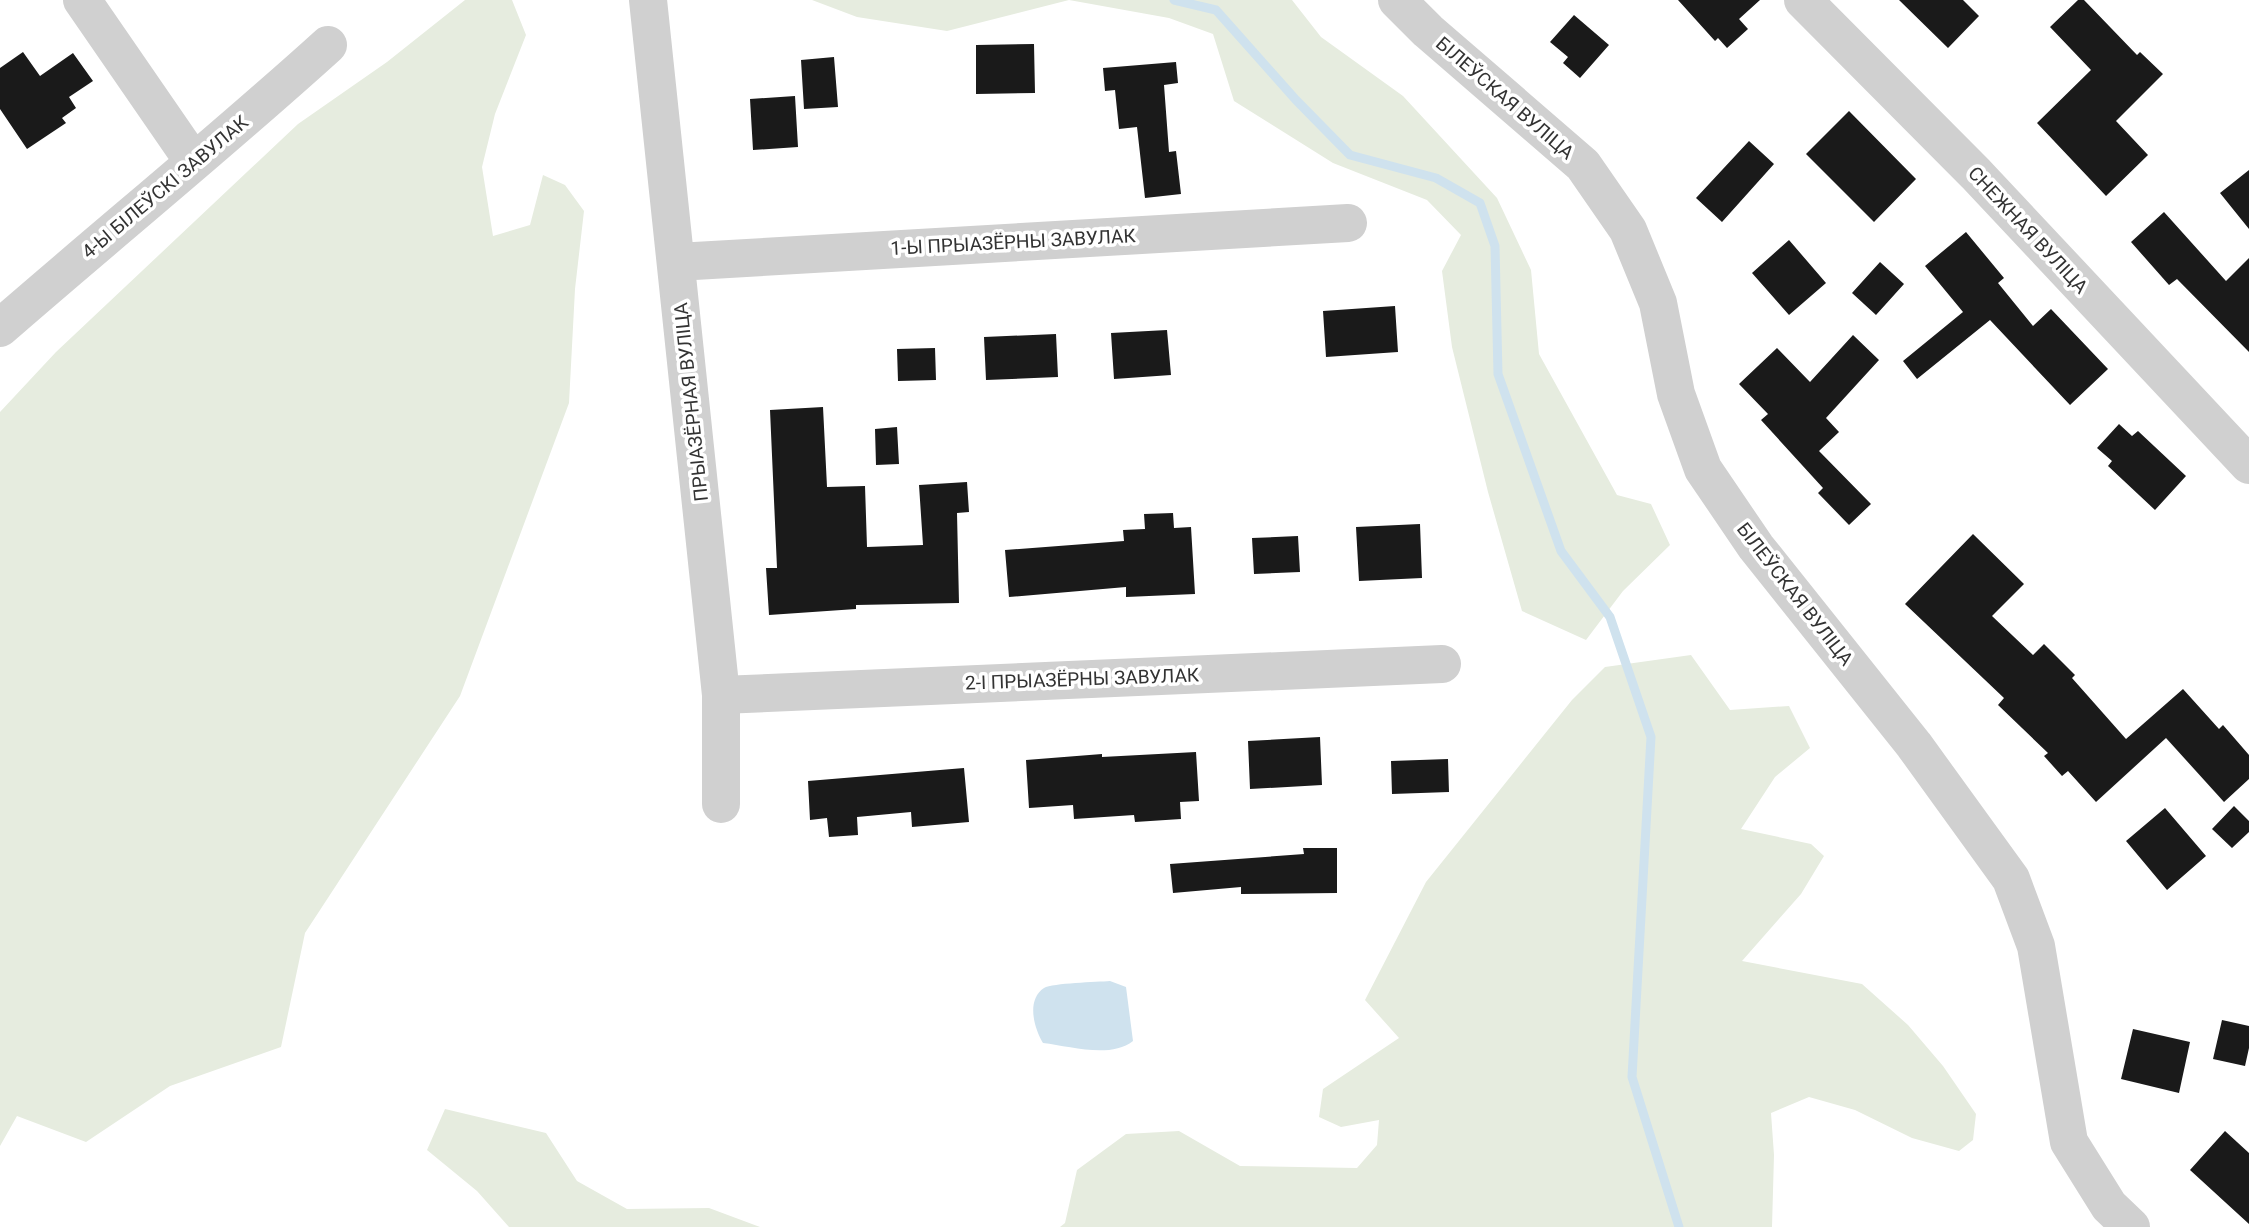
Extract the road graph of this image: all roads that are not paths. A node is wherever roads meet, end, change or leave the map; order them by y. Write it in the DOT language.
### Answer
graph roads {
  1 [pos="82,0"];
  2 [pos="648,0"];
  3 [pos="1397,0"];
  4 [pos="1803,0"];
  5 [pos="328,45"];
  6 [pos="193,161"];
  7 [pos="1348,223"];
  8 [pos="677,262"];
  9 [pos="0,328"];
  10 [pos="2249,465"];
  11 [pos="1443,664"];
  12 [pos="722,695"];
  13 [pos="721,804"];
  14 [pos="2131,1227"];
  1 -- 6 [label="street"];
  2 -- 8 [label="street, ПРЫАЗЁРНАЯ ВУЛІЦА"];
  3 -- 14 [label="street, БІЛЕЎСКАЯ ВУЛІЦА"];
  4 -- 10 [label="street, СНЕЖНАЯ ВУЛІЦА"];
  5 -- 6 [label="street, 4-Ы БІЛЕЎСКІ ЗАВУЛАК"];
  6 -- 9 [label="street, 4-Ы БІЛЕЎСКІ ЗАВУЛАК"];
  7 -- 8 [label="street, 1-Ы ПРЫАЗЁРНЫ ЗАВУЛАК"];
  8 -- 12 [label="street, ПРЫАЗЁРНАЯ ВУЛІЦА"];
  11 -- 12 [label="street, 2-І ПРЫАЗЁРНЫ ЗАВУЛАК"];
  12 -- 13 [label="street, ПРЫАЗЁРНАЯ ВУЛІЦА"];
}
